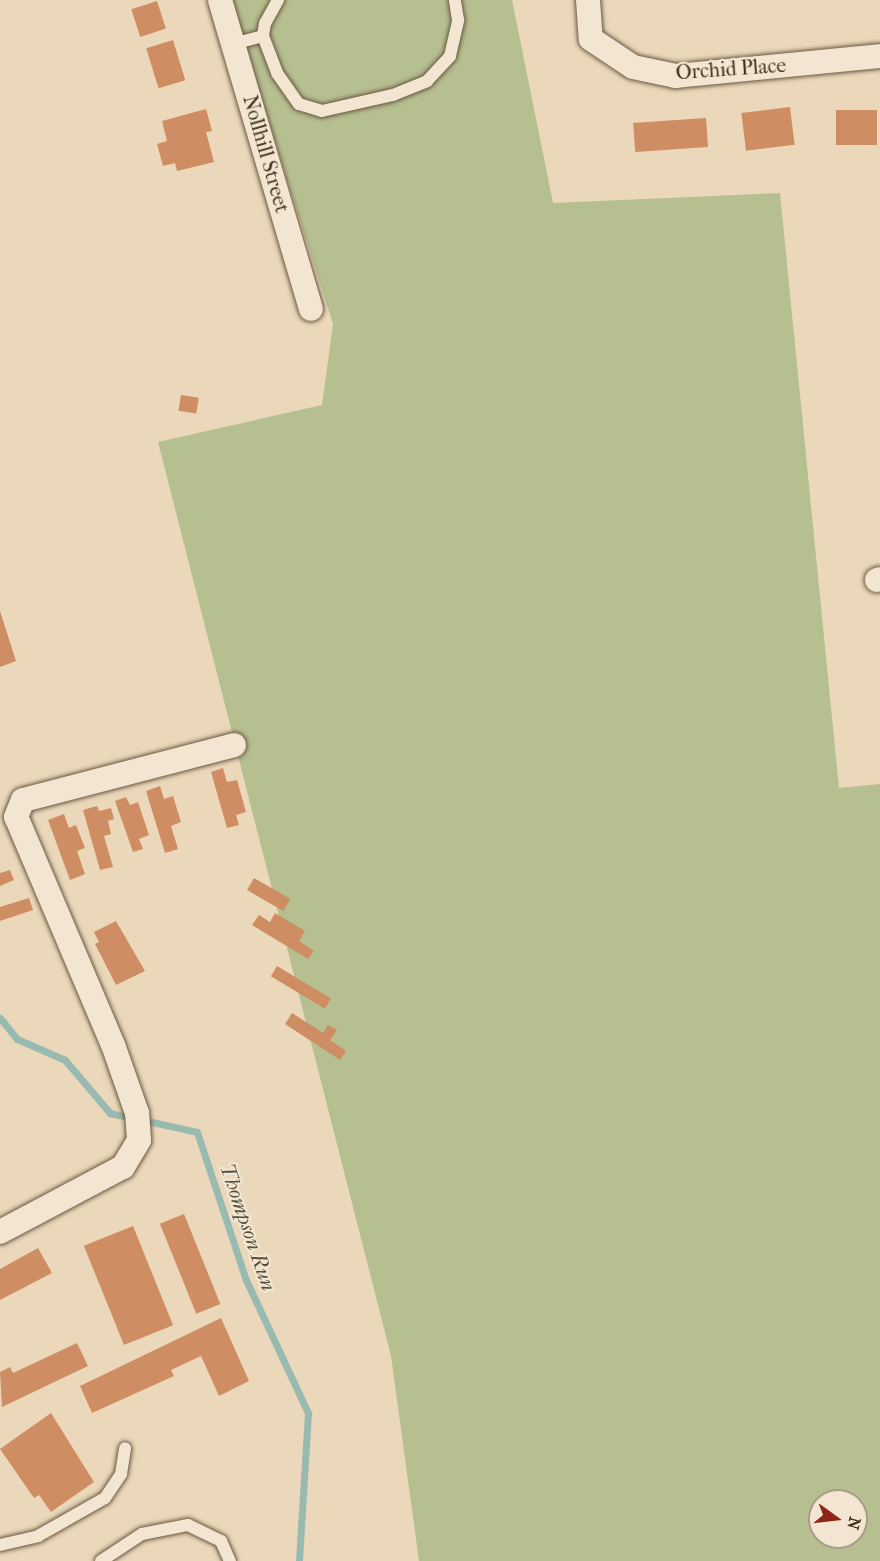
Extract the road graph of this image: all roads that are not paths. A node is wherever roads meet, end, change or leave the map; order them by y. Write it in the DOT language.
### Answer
graph roads {
  1 [pos="220,0"];
  2 [pos="278,0"];
  3 [pos="455,0"];
  4 [pos="588,0"];
  5 [pos="263,36"];
  6 [pos="233,44"];
  7 [pos="880,56"];
  8 [pos="310,309"];
  9 [pos="234,745"];
  10 [pos="0,1232"];
  11 [pos="125,1449"];
  12 [pos="0,1545"];
  13 [pos="101,1561"];
  14 [pos="230,1561"];
  1 -- 6 [label="street, Nollhill Street"];
  2 -- 5 [label="lane"];
  3 -- 5 [label="lane"];
  4 -- 7 [label="street, Orchid Place"];
  5 -- 6 [label="lane"];
  6 -- 8 [label="street, Nollhill Street"];
  9 -- 10 [label="street"];
  11 -- 12 [label="lane"];
  13 -- 14 [label="lane"];
}
